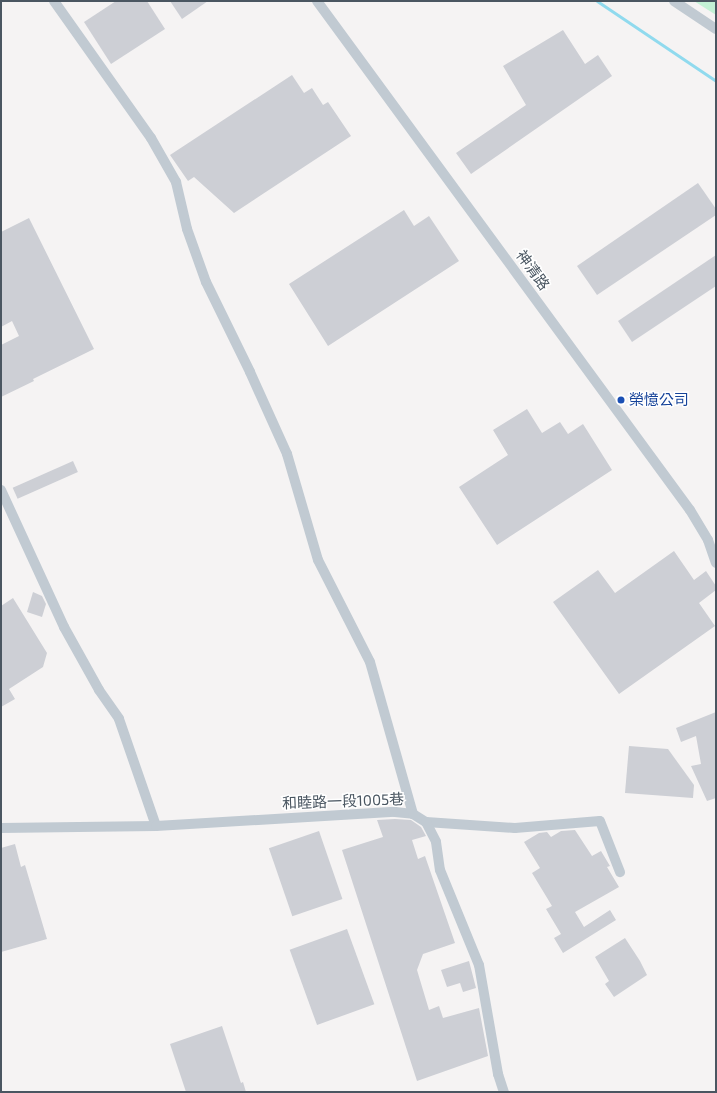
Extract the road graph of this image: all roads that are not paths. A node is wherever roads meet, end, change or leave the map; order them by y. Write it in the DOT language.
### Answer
graph roads {
  1 [pos="54,1"];
  2 [pos="317,1"];
  3 [pos="674,1"];
  4 [pos="716,29"];
  5 [pos="1,490"];
  6 [pos="716,563"];
  7 [pos="413,814"];
  8 [pos="426,822"];
  9 [pos="156,826"];
  10 [pos="1,828"];
  11 [pos="620,872"];
  12 [pos="504,1092"];
  1 -- 7 [label="street"];
  2 -- 6 [label="street, 神清路"];
  3 -- 4 [label="street"];
  5 -- 9 [label="street"];
  7 -- 8 [label="street, 和睦路一段1005巷"];
  7 -- 9 [label="street, 和睦路一段1005巷"];
  8 -- 11 [label="street"];
  8 -- 12 [label="street"];
  9 -- 10 [label="street, 和睦路一段1005巷"];
}
